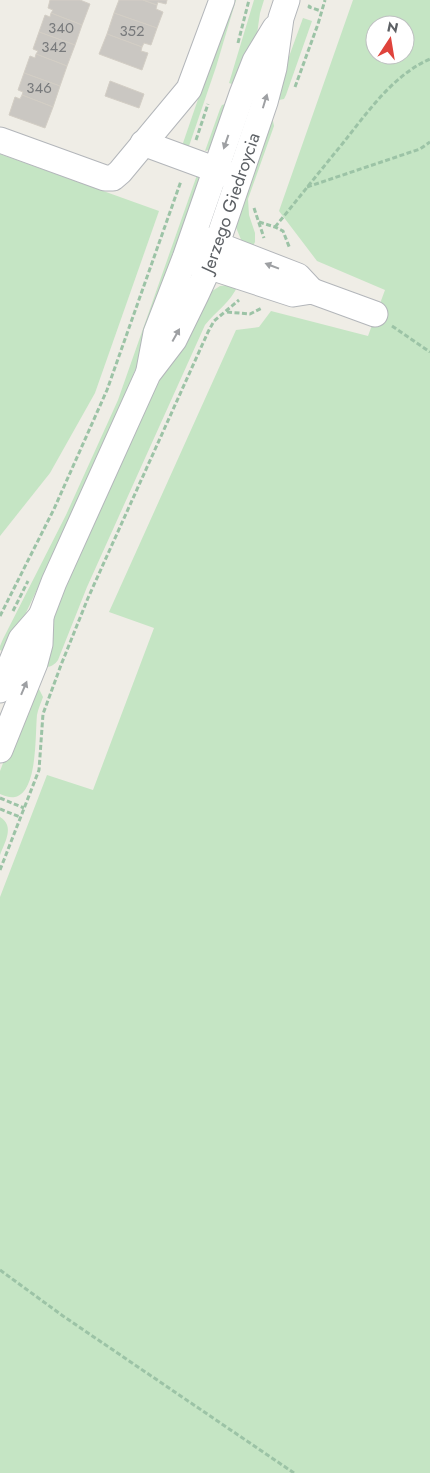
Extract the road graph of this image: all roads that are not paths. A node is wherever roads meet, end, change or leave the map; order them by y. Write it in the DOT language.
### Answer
graph roads {
  1 [pos="222,0"];
  2 [pos="284,9"];
  3 [pos="0,140"];
  4 [pos="144,143"];
  5 [pos="228,174"];
  6 [pos="189,247"];
  7 [pos="212,255"];
  8 [pos="376,314"];
  9 [pos="148,374"];
  10 [pos="40,616"];
  11 [pos="0,690"];
  12 [pos="5,722"];
  13 [pos="0,749"];
  1 -- 4 [label="street"];
  2 -- 5 [label="street, Jerzego Giedroycia"];
  3 -- 4 [label="street"];
  4 -- 5 [label="street"];
  5 -- 6 [label="street, Jerzego Giedroycia"];
  5 -- 7 [label="street, Jerzego Giedroycia"];
  6 -- 7 [label="street"];
  6 -- 9 [label="street, Jerzego Giedroycia"];
  7 -- 8 [label="street"];
  9 -- 7 [label="street, Jerzego Giedroycia, one-way"];
  9 -- 10 [label="street, Jerzego Giedroycia"];
  10 -- 11 [label="street, Jerzego Giedroycia"];
  12 -- 10 [label="street, Jerzego Giedroycia, one-way"];
  12 -- 13 [label="street, Jerzego Giedroycia"];
}
